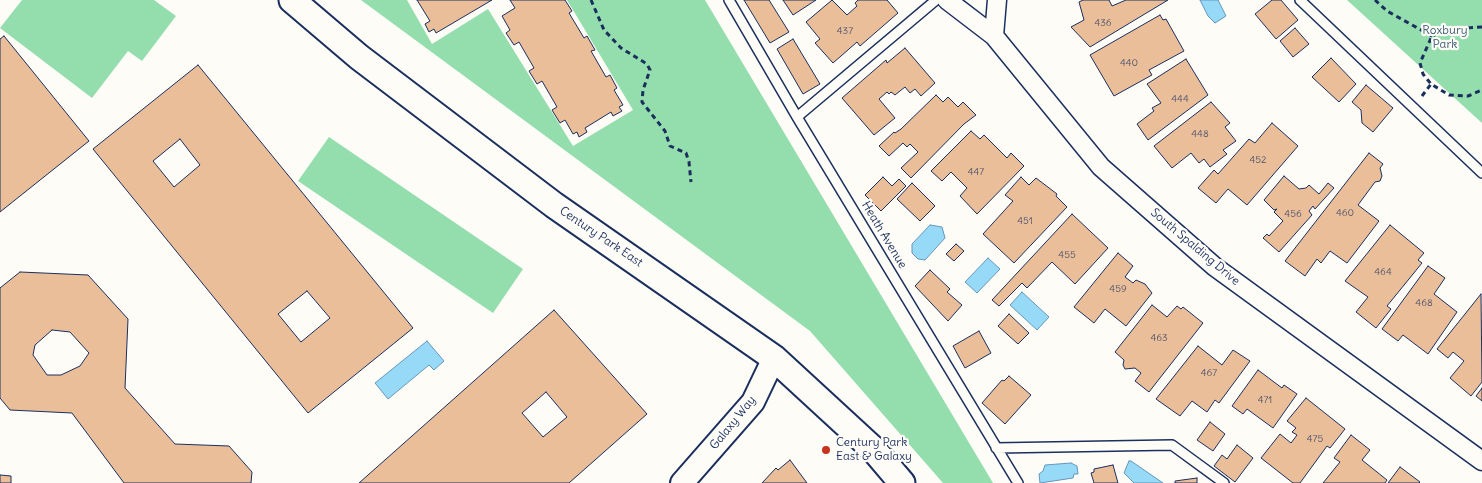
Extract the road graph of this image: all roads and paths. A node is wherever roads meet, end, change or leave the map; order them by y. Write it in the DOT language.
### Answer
graph roads {
  1 [pos="292,0"];
  2 [pos="591,0"];
  3 [pos="729,0"];
  4 [pos="936,0"];
  5 [pos="947,0"];
  6 [pos="997,0"];
  7 [pos="1300,0"];
  8 [pos="1375,0"];
  9 [pos="1482,27"];
  10 [pos="994,36"];
  11 [pos="1432,36"];
  12 [pos="1482,90"];
  13 [pos="797,117"];
  14 [pos="1482,173"];
  15 [pos="691,182"];
  16 [pos="774,358"];
  17 [pos="996,448"];
  18 [pos="1482,461"];
  19 [pos="682,483"];
  20 [pos="902,483"];
  21 [pos="1018,483"];
  22 [pos="1224,483"];
  1 -- 16 [label="main road, Century Park East"];
  2 -- 15 [label="path"];
  3 -- 13 [label="lane, Heath Avenue"];
  4 -- 13 [label="lane"];
  5 -- 10 [label="street, South Spalding Drive"];
  6 -- 10 [label="street"];
  7 -- 14 [label="lane"];
  8 -- 11 [label="path"];
  9 -- 11 [label="path"];
  10 -- 18 [label="street, South Spalding Drive"];
  11 -- 12 [label="path"];
  13 -- 17 [label="lane, Heath Avenue"];
  16 -- 19 [label="street, Galaxy Way"];
  16 -- 20 [label="main road, Century Park East"];
  17 -- 21 [label="lane, Heath Avenue"];
  17 -- 22 [label="lane"];
}
